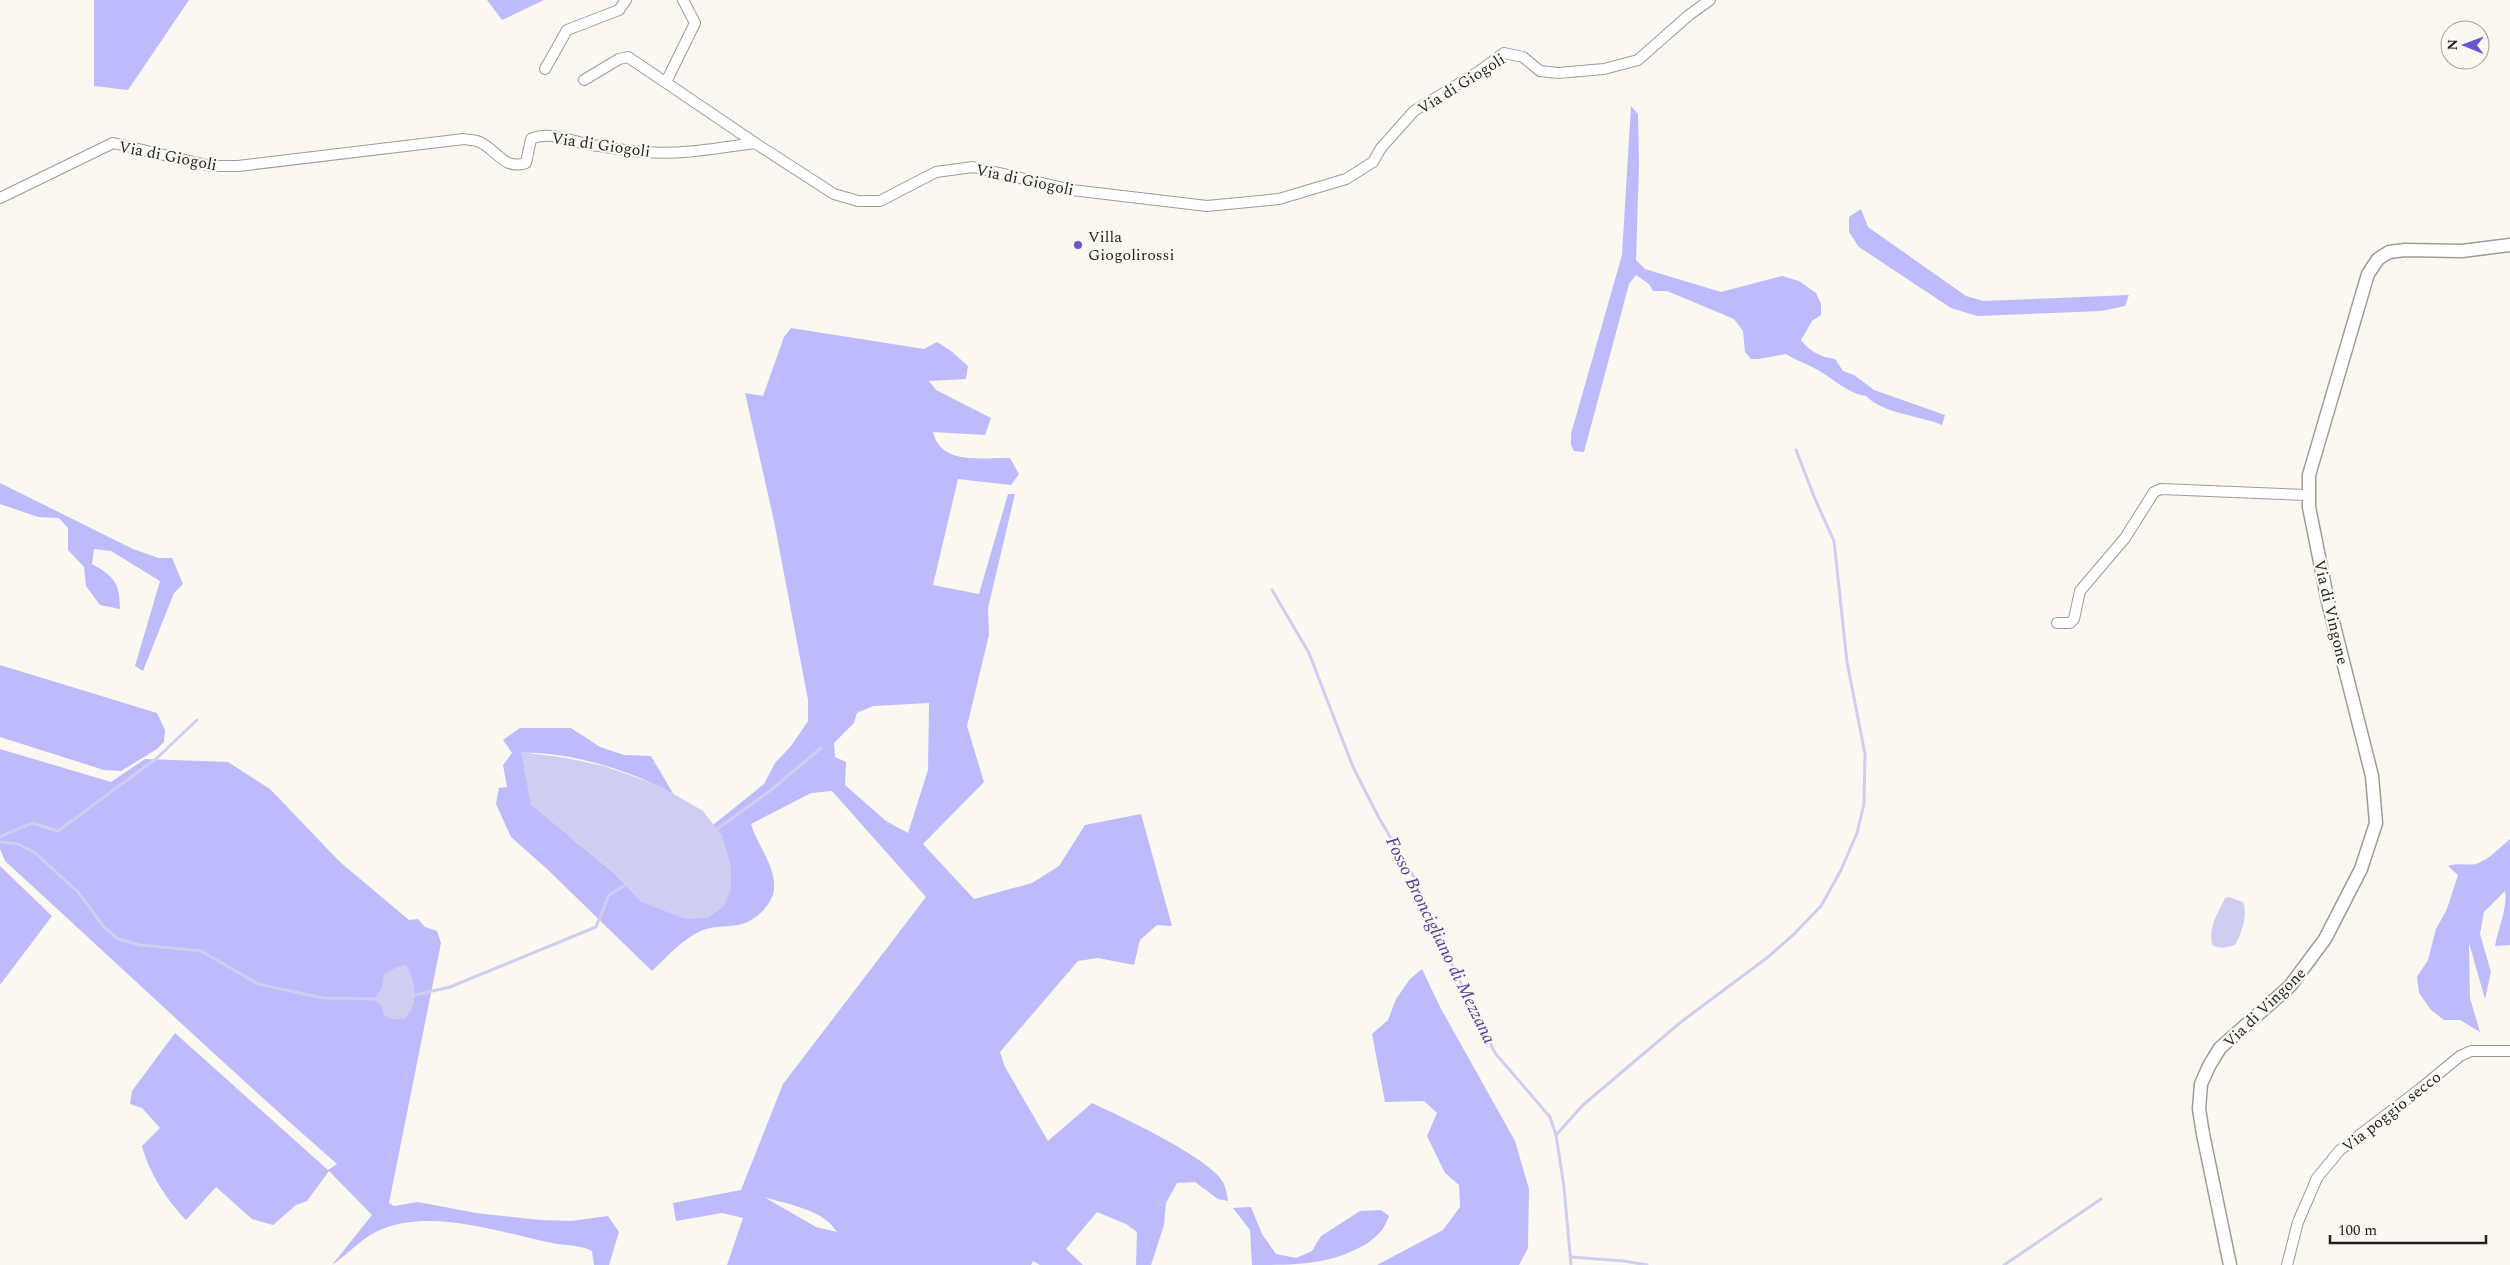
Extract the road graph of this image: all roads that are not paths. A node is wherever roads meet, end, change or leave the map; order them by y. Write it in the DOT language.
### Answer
graph roads {
  1 [pos="626,0"];
  2 [pos="683,0"];
  3 [pos="1710,0"];
  4 [pos="545,69"];
  5 [pos="584,80"];
  6 [pos="666,82"];
  7 [pos="755,143"];
  8 [pos="0,198"];
  9 [pos="2510,245"];
  10 [pos="2307,495"];
  11 [pos="2058,623"];
  12 [pos="2507,1052"];
  13 [pos="2230,1265"];
  14 [pos="2287,1265"];
  1 -- 4 [label="street"];
  2 -- 6 [label="street"];
  3 -- 7 [label="street, Via di Giogoli"];
  5 -- 6 [label="street"];
  6 -- 7 [label="street"];
  7 -- 8 [label="street, Via di Giogoli"];
  9 -- 10 [label="street, Via di Vingone"];
  10 -- 11 [label="street"];
  10 -- 13 [label="street, Via di Vingone"];
  12 -- 14 [label="street, Via poggio secco"];
}
